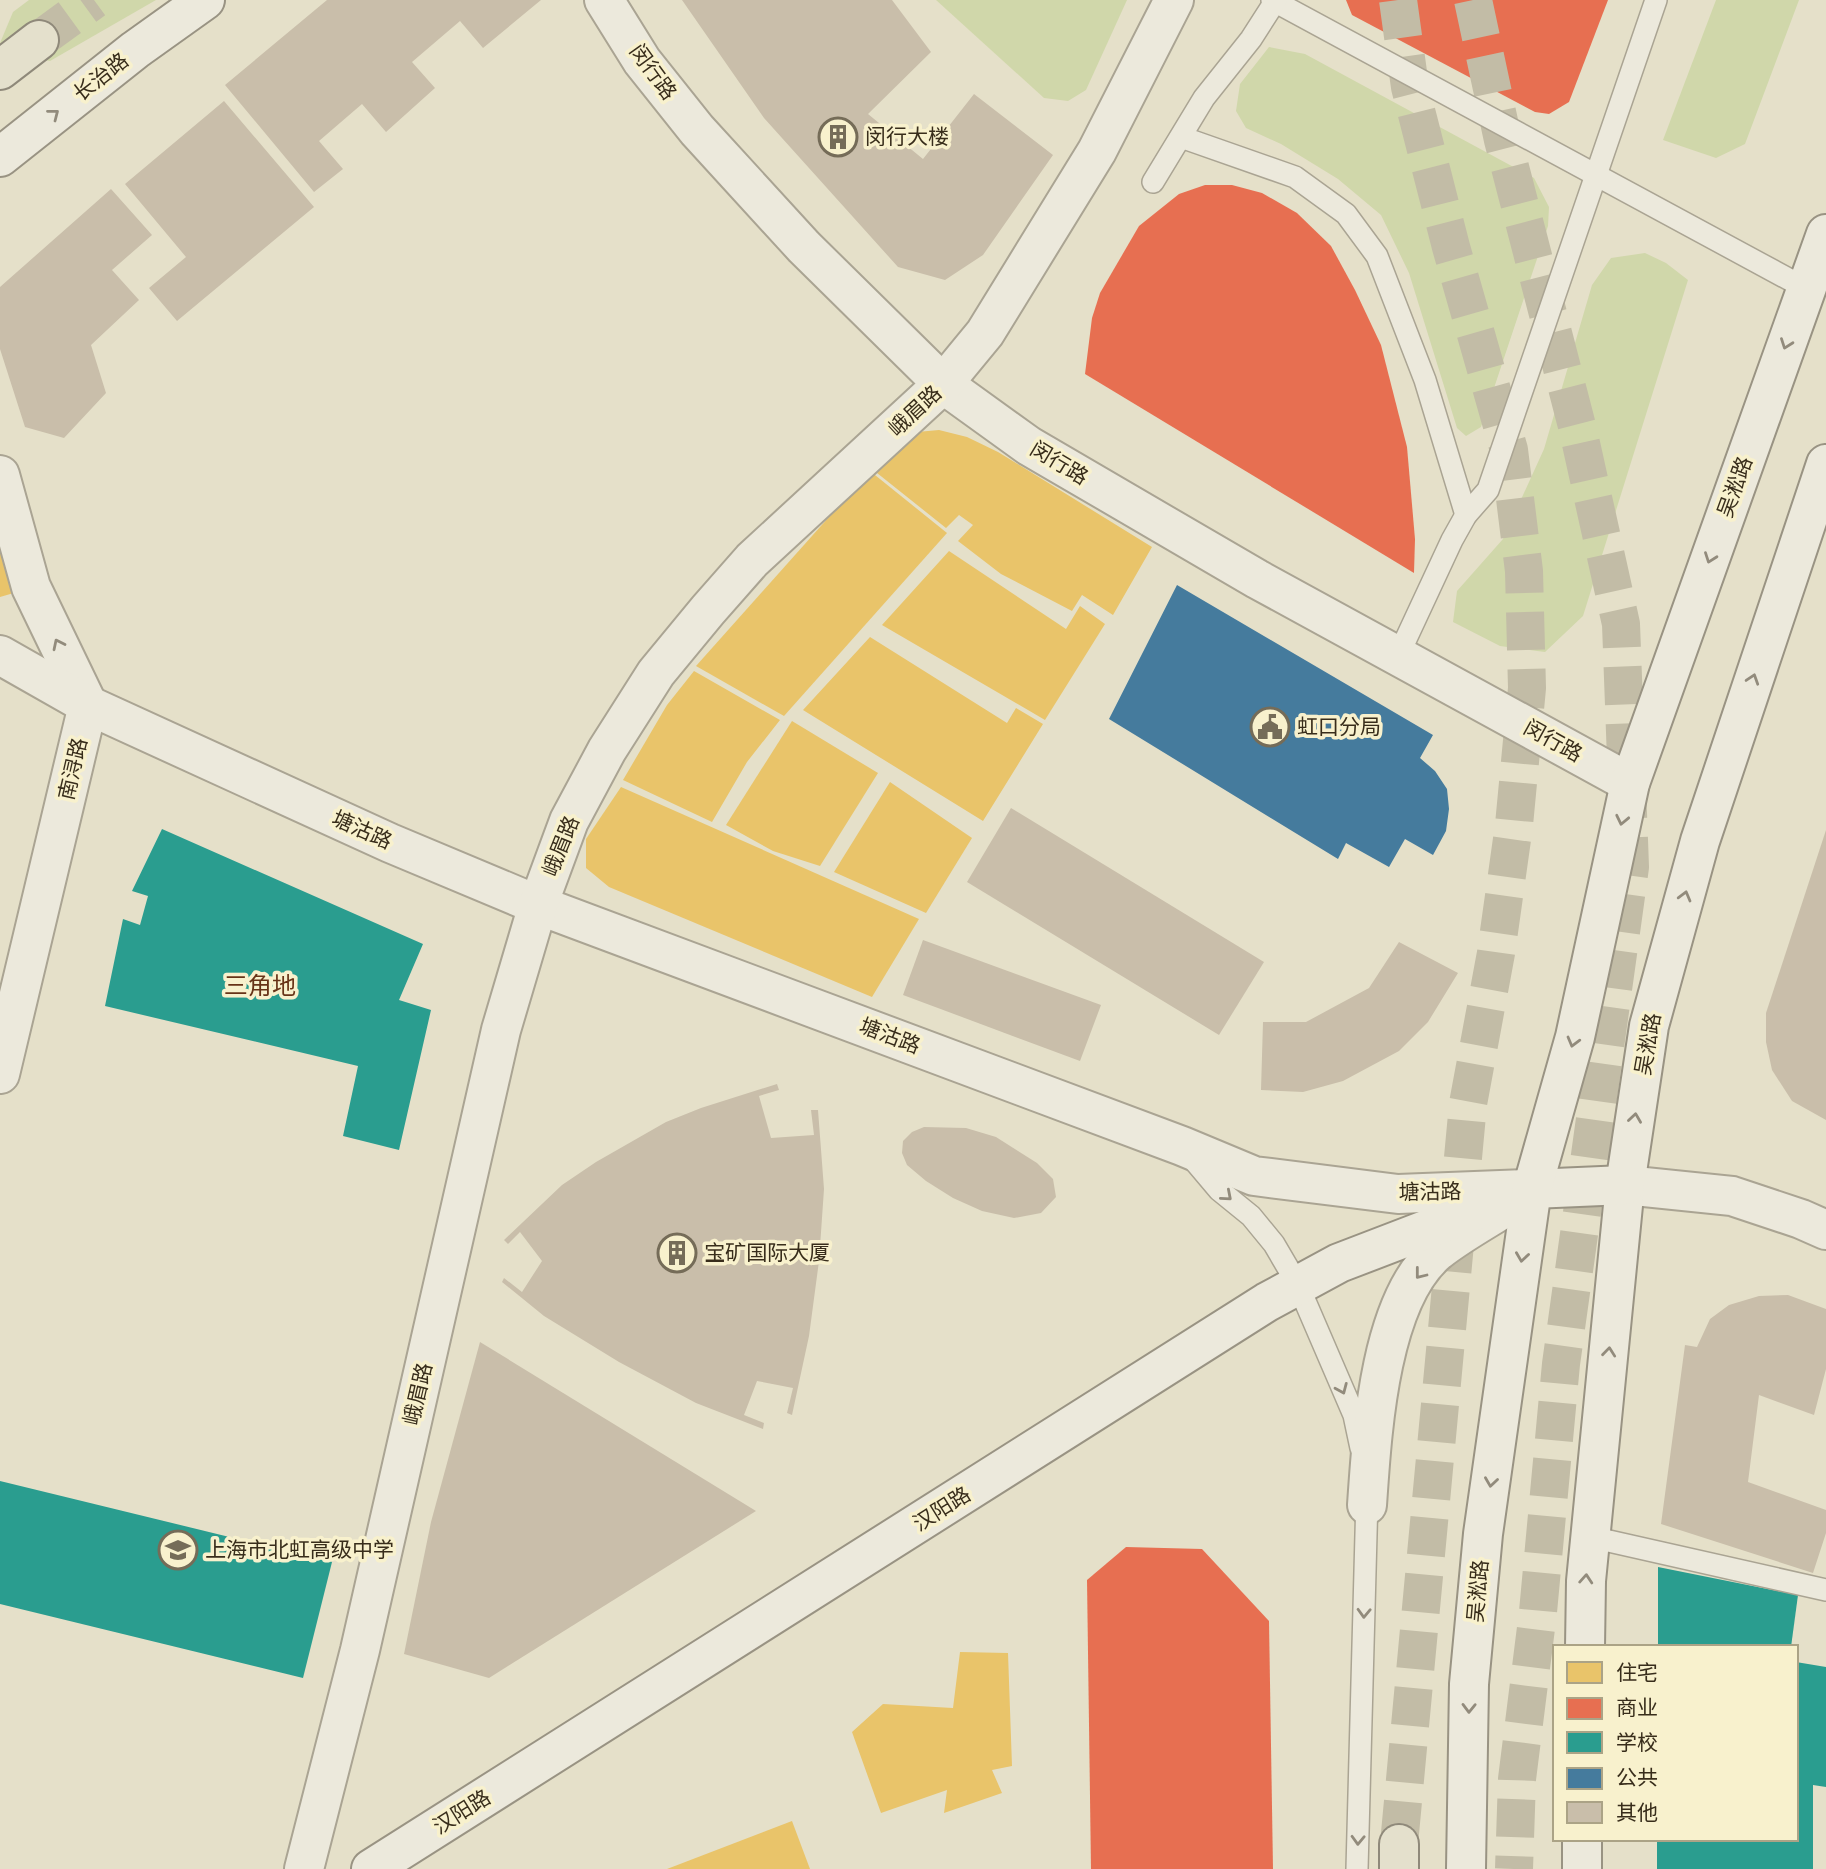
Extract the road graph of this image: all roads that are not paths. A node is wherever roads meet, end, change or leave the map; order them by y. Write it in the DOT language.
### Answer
graph roads {
  1 [pos="205,0"];
  2 [pos="604,0"];
  3 [pos="1174,0"];
  4 [pos="1656,0"];
  5 [pos="1275,1"];
  6 [pos="39,40"];
  7 [pos="0,70"];
  8 [pos="1181,137"];
  9 [pos="0,157"];
  10 [pos="1596,175"];
  11 [pos="1153,182"];
  12 [pos="1826,234"];
  13 [pos="1805,288"];
  14 [pos="943,384"];
  15 [pos="1826,464"];
  16 [pos="0,475"];
  17 [pos="1466,516"];
  18 [pos="0,655"];
  19 [pos="1398,656"];
  20 [pos="88,705"];
  21 [pos="1630,783"];
  22 [pos="538,905"];
  23 [pos="0,1074"];
  24 [pos="1182,1146"];
  25 [pos="1625,1185"];
  26 [pos="1532,1189"];
  27 [pos="1826,1230"];
  28 [pos="1298,1285"];
  29 [pos="1367,1504"];
  30 [pos="1591,1537"];
  31 [pos="1826,1590"];
  32 [pos="1585,1645"];
  33 [pos="1582,1841"];
  34 [pos="304,1869"];
  35 [pos="371,1869"];
  36 [pos="1357,1869"];
  37 [pos="1466,1869"];
  38 [pos="1581,1869"];
  9 -- 1 [label="street, 长治路, one-way"];
  2 -- 14 [label="street, 闵行路"];
  3 -- 14 [label="street, 峨眉路"];
  4 -- 10 [label="lane"];
  5 -- 8 [label="lane"];
  5 -- 10 [label="lane"];
  6 -- 7 [label="main road"];
  8 -- 11 [label="lane"];
  8 -- 17 [label="lane"];
  10 -- 13 [label="lane"];
  10 -- 17 [label="lane"];
  12 -- 13 [label="street, 吴淞路"];
  13 -- 21 [label="street, 吴淞路, one-way"];
  14 -- 19 [label="street, 闵行路"];
  14 -- 22 [label="street, 峨眉路"];
  25 -- 15 [label="street, 吴淞路, one-way"];
  20 -- 16 [label="street, one-way"];
  17 -- 19 [label="lane"];
  18 -- 20 [label="street, 塘沽路"];
  19 -- 21 [label="street, 闵行路"];
  20 -- 22 [label="street, 塘沽路"];
  20 -- 23 [label="street, 南浔路"];
  21 -- 26 [label="street, 吴淞路, one-way"];
  22 -- 24 [label="street, 塘沽路"];
  22 -- 34 [label="street, 峨眉路"];
  24 -- 26 [label="street, 塘沽路"];
  24 -- 28 [label="lane, one-way"];
  25 -- 26 [label="street, 塘沽路"];
  25 -- 27 [label="street, 塘沽路"];
  30 -- 25 [label="street, 吴淞路, one-way"];
  26 -- 28 [label="street, 汉阳路"];
  26 -- 29 [label="street, one-way"];
  26 -- 37 [label="street, 吴淞路, one-way"];
  28 -- 29 [label="lane, one-way"];
  28 -- 35 [label="street, 汉阳路"];
  29 -- 36 [label="lane, one-way"];
  30 -- 31 [label="lane"];
  32 -- 30 [label="street, 吴淞路, one-way"];
  33 -- 38 [label="street"];
}
